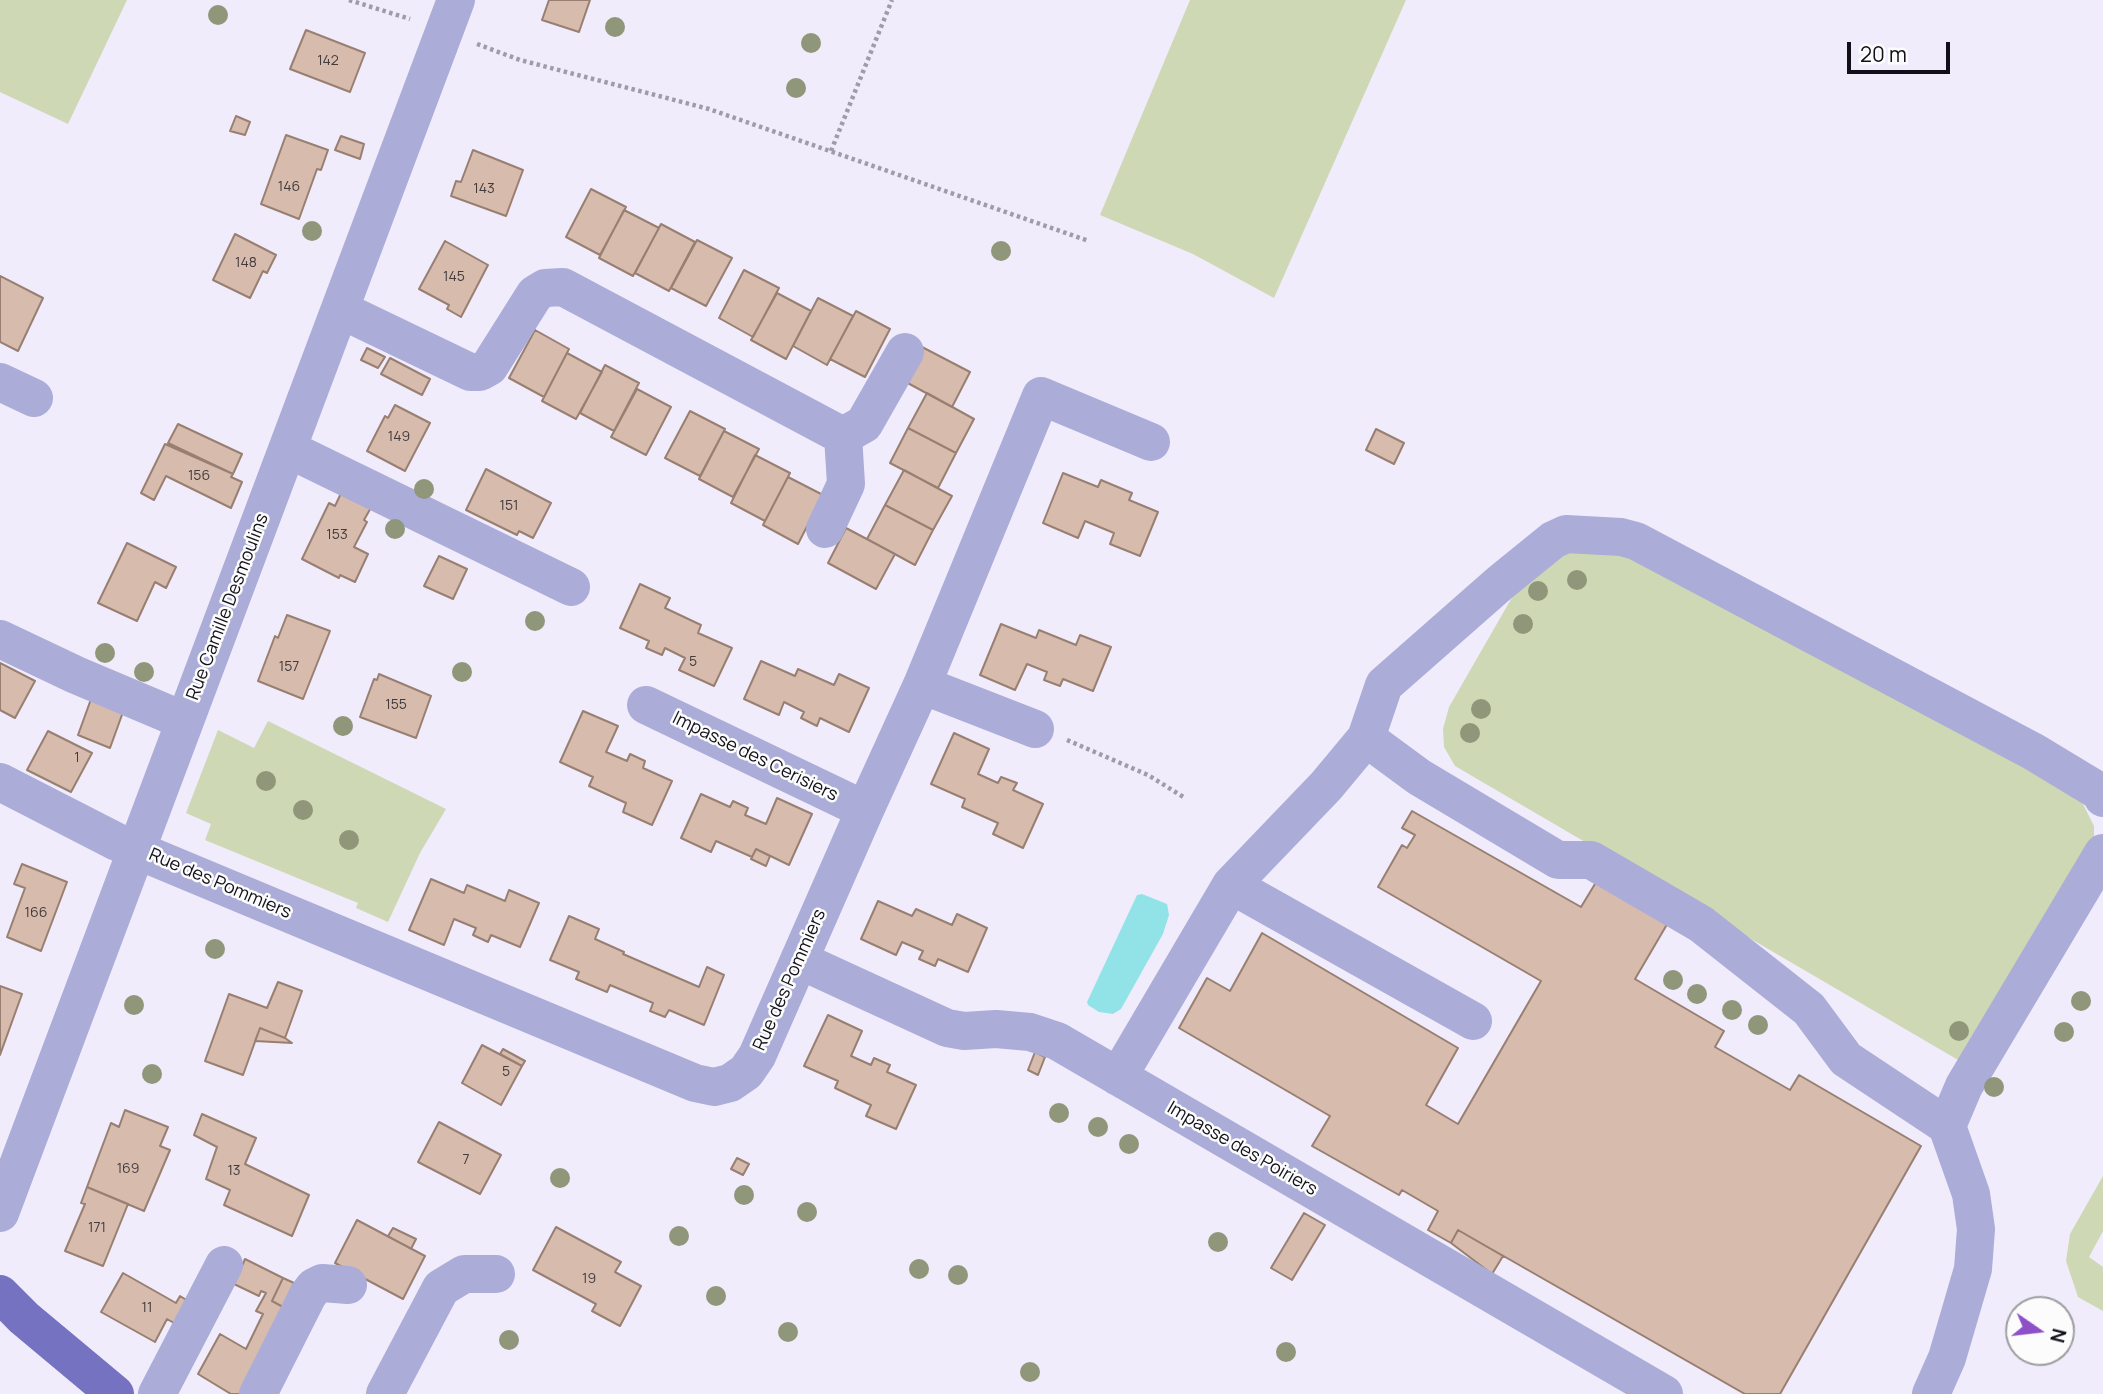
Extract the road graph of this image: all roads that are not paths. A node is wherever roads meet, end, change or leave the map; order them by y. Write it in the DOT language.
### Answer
graph roads {
  1 [pos="450,16"];
  2 [pos="341,310"];
  3 [pos="905,352"];
  4 [pos="0,382"];
  5 [pos="34,398"];
  6 [pos="843,436"];
  7 [pos="1150,442"];
  8 [pos="288,449"];
  9 [pos="825,528"];
  10 [pos="571,587"];
  11 [pos="0,639"];
  12 [pos="922,685"];
  13 [pos="646,705"];
  14 [pos="185,721"];
  15 [pos="1035,729"];
  16 [pos="1366,738"];
  17 [pos="0,782"];
  18 [pos="2103,798"];
  19 [pos="864,810"];
  20 [pos="137,850"];
  21 [pos="2103,853"];
  22 [pos="1231,885"];
  23 [pos="799,960"];
  24 [pos="1473,1021"];
  25 [pos="1118,1077"];
  26 [pos="1947,1126"];
  27 [pos="0,1213"];
  28 [pos="223,1265"];
  29 [pos="496,1274"];
  30 [pos="348,1285"];
  31 [pos="0,1294"];
  32 [pos="115,1394"];
  33 [pos="157,1394"];
  34 [pos="258,1394"];
  35 [pos="385,1394"];
  36 [pos="1664,1394"];
  37 [pos="1931,1394"];
  1 -- 2 [label="street, Rue Camille Desmoulins"];
  2 -- 6 [label="street"];
  2 -- 8 [label="street, Rue Camille Desmoulins"];
  3 -- 6 [label="street"];
  4 -- 5 [label="street"];
  6 -- 9 [label="street"];
  7 -- 12 [label="street, Rue des Pommiers"];
  8 -- 10 [label="street"];
  8 -- 14 [label="street, Rue Camille Desmoulins"];
  11 -- 14 [label="street"];
  12 -- 15 [label="street"];
  12 -- 19 [label="street, Rue des Pommiers"];
  13 -- 19 [label="street, Impasse des Cerisiers"];
  14 -- 20 [label="street, Rue Camille Desmoulins"];
  16 -- 18 [label="street"];
  16 -- 22 [label="street"];
  16 -- 26 [label="street"];
  17 -- 20 [label="street, Rue des Pommiers"];
  19 -- 23 [label="street, Rue des Pommiers"];
  20 -- 23 [label="street, Rue des Pommiers"];
  20 -- 27 [label="street, Rue Camille Desmoulins"];
  21 -- 26 [label="street"];
  22 -- 24 [label="street"];
  22 -- 25 [label="street"];
  23 -- 25 [label="street, Impasse des Poiriers"];
  25 -- 36 [label="street, Impasse des Poiriers"];
  26 -- 37 [label="street"];
  28 -- 33 [label="street"];
  29 -- 35 [label="street"];
  30 -- 34 [label="street"];
  31 -- 32 [label="main road"];
}
